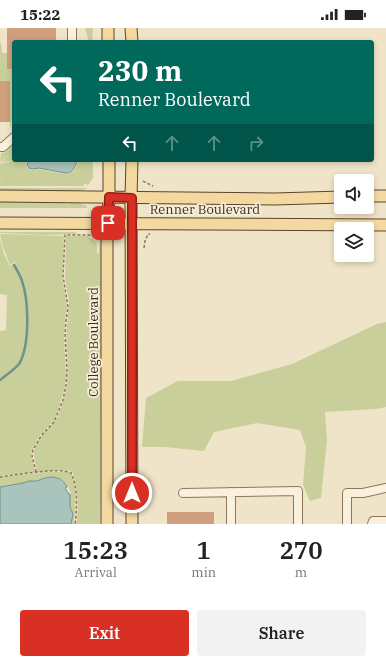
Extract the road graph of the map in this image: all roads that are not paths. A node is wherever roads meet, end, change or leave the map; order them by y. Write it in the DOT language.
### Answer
graph roads {
  1 [pos="72,28"];
  2 [pos="108,28"];
  3 [pos="131,28"];
  4 [pos="72,40"];
  5 [pos="108,40"];
  6 [pos="132,40"];
  7 [pos="12,139"];
  8 [pos="0,147"];
  9 [pos="109,162"];
  10 [pos="132,162"];
  11 [pos="0,196"];
  12 [pos="374,196"];
  13 [pos="386,196"];
  14 [pos="109,197"];
  15 [pos="334,197"];
  16 [pos="132,198"];
  17 [pos="0,223"];
  18 [pos="108,223"];
  19 [pos="132,223"];
  20 [pos="386,225"];
  21 [pos="386,488"];
  22 [pos="231,492"];
  23 [pos="183,493"];
  24 [pos="386,521"];
  25 [pos="107,524"];
  26 [pos="132,524"];
  27 [pos="231,524"];
  28 [pos="298,524"];
  29 [pos="347,524"];
  30 [pos="372,524"];
  1 -- 4 [label="lane"];
  2 -- 5 [label="main road"];
  3 -- 6 [label="main road"];
  7 -- 8 [label="lane"];
  9 -- 14 [label="main road, College Boulevard"];
  10 -- 16 [label="main road"];
  11 -- 14 [label="main road, Renner Boulevard"];
  12 -- 13 [label="main road"];
  14 -- 16 [label="main road, Renner Boulevard"];
  14 -- 18 [label="main road, College Boulevard"];
  15 -- 16 [label="main road, Renner Boulevard"];
  16 -- 19 [label="main road"];
  17 -- 18 [label="main road, Renner Boulevard"];
  18 -- 19 [label="main road, Renner Boulevard"];
  18 -- 25 [label="main road, College Boulevard"];
  19 -- 20 [label="main road, Renner Boulevard"];
  19 -- 26 [label="main road"];
  21 -- 29 [label="lane"];
  22 -- 23 [label="lane"];
  22 -- 27 [label="lane"];
  22 -- 28 [label="lane"];
  24 -- 30 [label="lane"];
}
